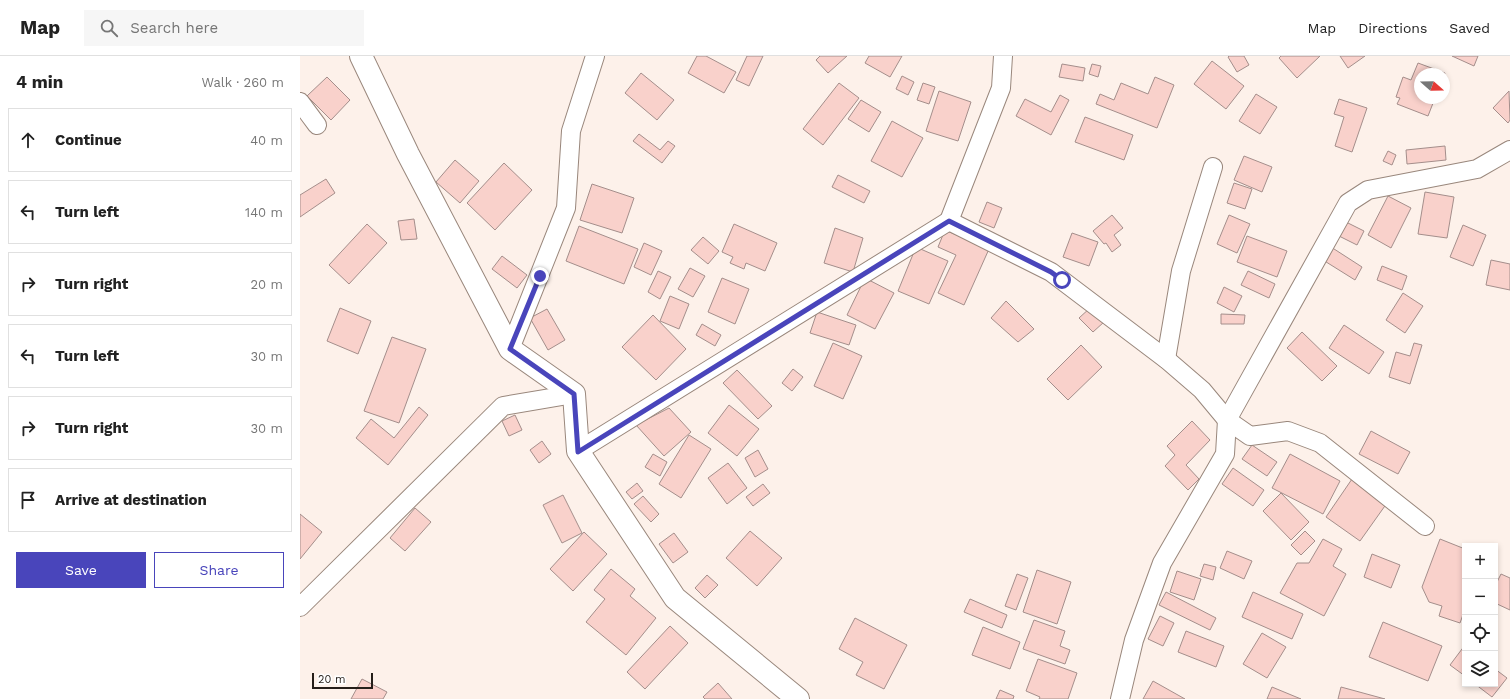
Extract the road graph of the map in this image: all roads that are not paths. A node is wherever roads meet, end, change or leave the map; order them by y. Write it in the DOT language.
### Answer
graph roads {
  1 [pos="361,56"];
  2 [pos="595,56"];
  3 [pos="1003,56"];
  4 [pos="300,102"];
  5 [pos="317,125"];
  6 [pos="1510,150"];
  7 [pos="1213,168"];
  8 [pos="949,221"];
  9 [pos="510,349"];
  10 [pos="1166,359"];
  11 [pos="574,394"];
  12 [pos="1227,420"];
  13 [pos="578,452"];
  14 [pos="1425,526"];
  15 [pos="300,607"];
  16 [pos="798,699"];
  17 [pos="1120,699"];
  1 -- 9 [label="street"];
  2 -- 9 [label="street"];
  3 -- 8 [label="street"];
  4 -- 5 [label="street"];
  6 -- 12 [label="street"];
  7 -- 10 [label="street"];
  8 -- 10 [label="street"];
  8 -- 13 [label="street"];
  9 -- 11 [label="street"];
  10 -- 12 [label="street"];
  11 -- 13 [label="street"];
  11 -- 15 [label="street"];
  12 -- 14 [label="street"];
  12 -- 17 [label="street"];
  13 -- 16 [label="street"];
}
